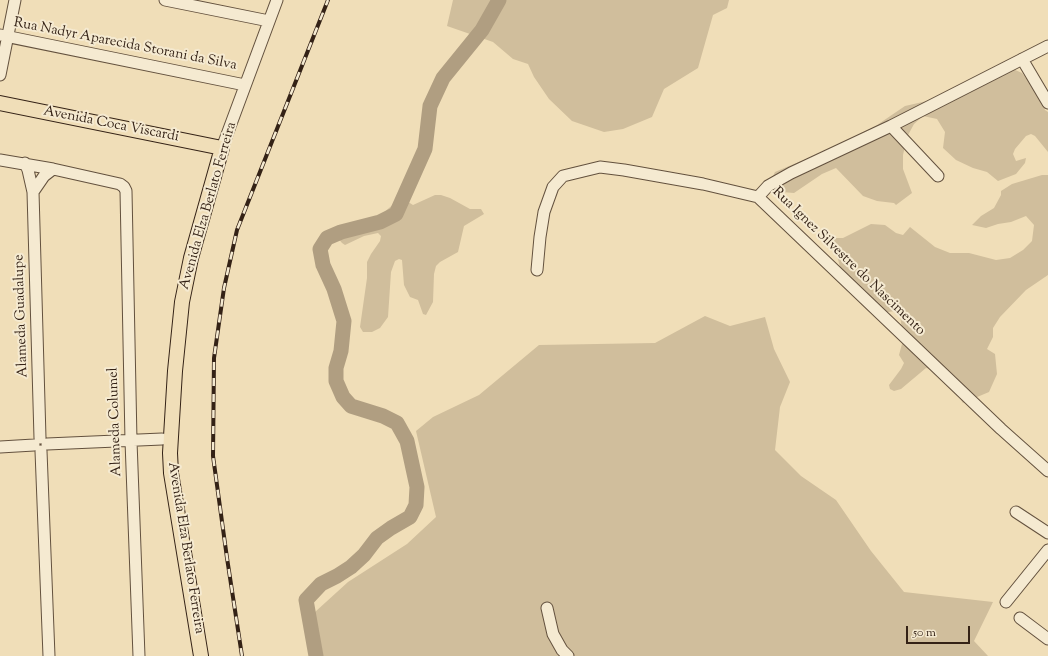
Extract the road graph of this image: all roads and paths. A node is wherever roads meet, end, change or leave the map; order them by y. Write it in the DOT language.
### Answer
graph roads {
  1 [pos="15,0"];
  2 [pos="165,0"];
  3 [pos="277,0"];
  4 [pos="269,21"];
  5 [pos="4,36"];
  6 [pos="1048,46"];
  7 [pos="1022,59"];
  8 [pos="0,75"];
  9 [pos="245,85"];
  10 [pos="0,103"];
  11 [pos="1048,103"];
  12 [pos="891,126"];
  13 [pos="222,148"];
  14 [pos="0,160"];
  15 [pos="25,164"];
  16 [pos="54,169"];
  17 [pos="938,176"];
  18 [pos="33,192"];
  19 [pos="758,197"];
  20 [pos="537,270"];
  21 [pos="162,439"];
  22 [pos="131,441"];
  23 [pos="40,445"];
  24 [pos="0,446"];
  25 [pos="1048,472"];
  26 [pos="1016,512"];
  27 [pos="1048,533"];
  28 [pos="1048,550"];
  29 [pos="1006,602"];
  30 [pos="547,608"];
  31 [pos="1020,618"];
  32 [pos="1048,639"];
  33 [pos="48,656"];
  34 [pos="139,656"];
  35 [pos="201,656"];
  36 [pos="568,656"];
  1 -- 5 [label="street"];
  2 -- 4 [label="street"];
  3 -- 4 [label="street, Avenida Elza Berlato Ferreira"];
  4 -- 9 [label="street, Avenida Elza Berlato Ferreira"];
  5 -- 8 [label="street"];
  5 -- 9 [label="street, Rua Nadyr Aparecida Storani da Silva"];
  6 -- 7 [label="street"];
  7 -- 11 [label="street"];
  7 -- 12 [label="street"];
  9 -- 13 [label="street, Avenida Elza Berlato Ferreira"];
  10 -- 13 [label="main road, Avenida Coca Viscardi"];
  12 -- 17 [label="street"];
  12 -- 19 [label="street"];
  13 -- 35 [label="main road, Avenida Elza Berlato Ferreira"];
  14 -- 15 [label="street"];
  15 -- 16 [label="street"];
  15 -- 18 [label="street, Alameda Guadalupe"];
  16 -- 18 [label="street"];
  16 -- 22 [label="street, Alameda Columel"];
  18 -- 23 [label="street, Alameda Guadalupe"];
  19 -- 20 [label="street, Rua Ignez Silvestre do Nascimento"];
  19 -- 25 [label="street, Rua Ignez Silvestre do Nascimento"];
  21 -- 22 [label="street"];
  22 -- 23 [label="street"];
  22 -- 34 [label="street, Alameda Columel"];
  23 -- 24 [label="street"];
  23 -- 33 [label="street, Alameda Guadalupe"];
  26 -- 27 [label="street"];
  28 -- 29 [label="street"];
  30 -- 36 [label="street"];
  31 -- 32 [label="street"];
}
